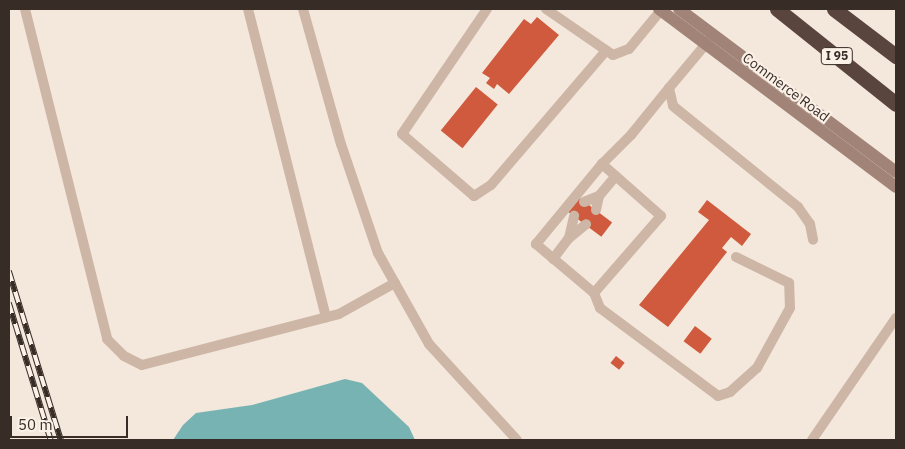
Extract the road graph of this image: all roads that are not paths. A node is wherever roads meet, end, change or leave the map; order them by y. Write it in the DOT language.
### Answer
graph roads {
  1 [pos="25,9"];
  2 [pos="248,9"];
  3 [pos="303,9"];
  4 [pos="487,9"];
  5 [pos="546,9"];
  6 [pos="661,9"];
  7 [pos="679,9"];
  8 [pos="777,9"];
  9 [pos="834,9"];
  10 [pos="714,34"];
  11 [pos="705,44"];
  12 [pos="606,51"];
  13 [pos="896,56"];
  14 [pos="669,88"];
  15 [pos="896,104"];
  16 [pos="602,164"];
  17 [pos="896,172"];
  18 [pos="616,176"];
  19 [pos="896,188"];
  20 [pos="599,196"];
  21 [pos="584,202"];
  22 [pos="596,210"];
  23 [pos="574,216"];
  24 [pos="586,224"];
  25 [pos="569,238"];
  26 [pos="813,240"];
  27 [pos="736,257"];
  28 [pos="553,259"];
  29 [pos="395,283"];
  30 [pos="594,293"];
  31 [pos="326,317"];
  32 [pos="896,318"];
  33 [pos="517,440"];
  34 [pos="812,440"];
  1 -- 31 [label="lane"];
  2 -- 31 [label="lane"];
  3 -- 29 [label="lane"];
  4 -- 12 [label="lane"];
  5 -- 12 [label="lane"];
  6 -- 11 [label="main road, Commerce Road"];
  6 -- 12 [label="lane"];
  7 -- 10 [label="main road, Commerce Road"];
  8 -- 15 [label="highway, I 95"];
  9 -- 13 [label="highway, I 95"];
  10 -- 11 [label="lane"];
  10 -- 17 [label="main road, Commerce Road"];
  11 -- 14 [label="lane"];
  11 -- 19 [label="main road, Commerce Road"];
  14 -- 16 [label="lane"];
  14 -- 26 [label="lane"];
  16 -- 18 [label="lane"];
  16 -- 28 [label="lane"];
  18 -- 20 [label="lane"];
  18 -- 30 [label="lane"];
  20 -- 21 [label="lane"];
  20 -- 22 [label="lane"];
  23 -- 25 [label="lane"];
  24 -- 25 [label="lane"];
  25 -- 28 [label="lane"];
  27 -- 30 [label="lane"];
  28 -- 30 [label="lane"];
  29 -- 31 [label="lane"];
  29 -- 33 [label="lane"];
  32 -- 34 [label="lane"];
}
